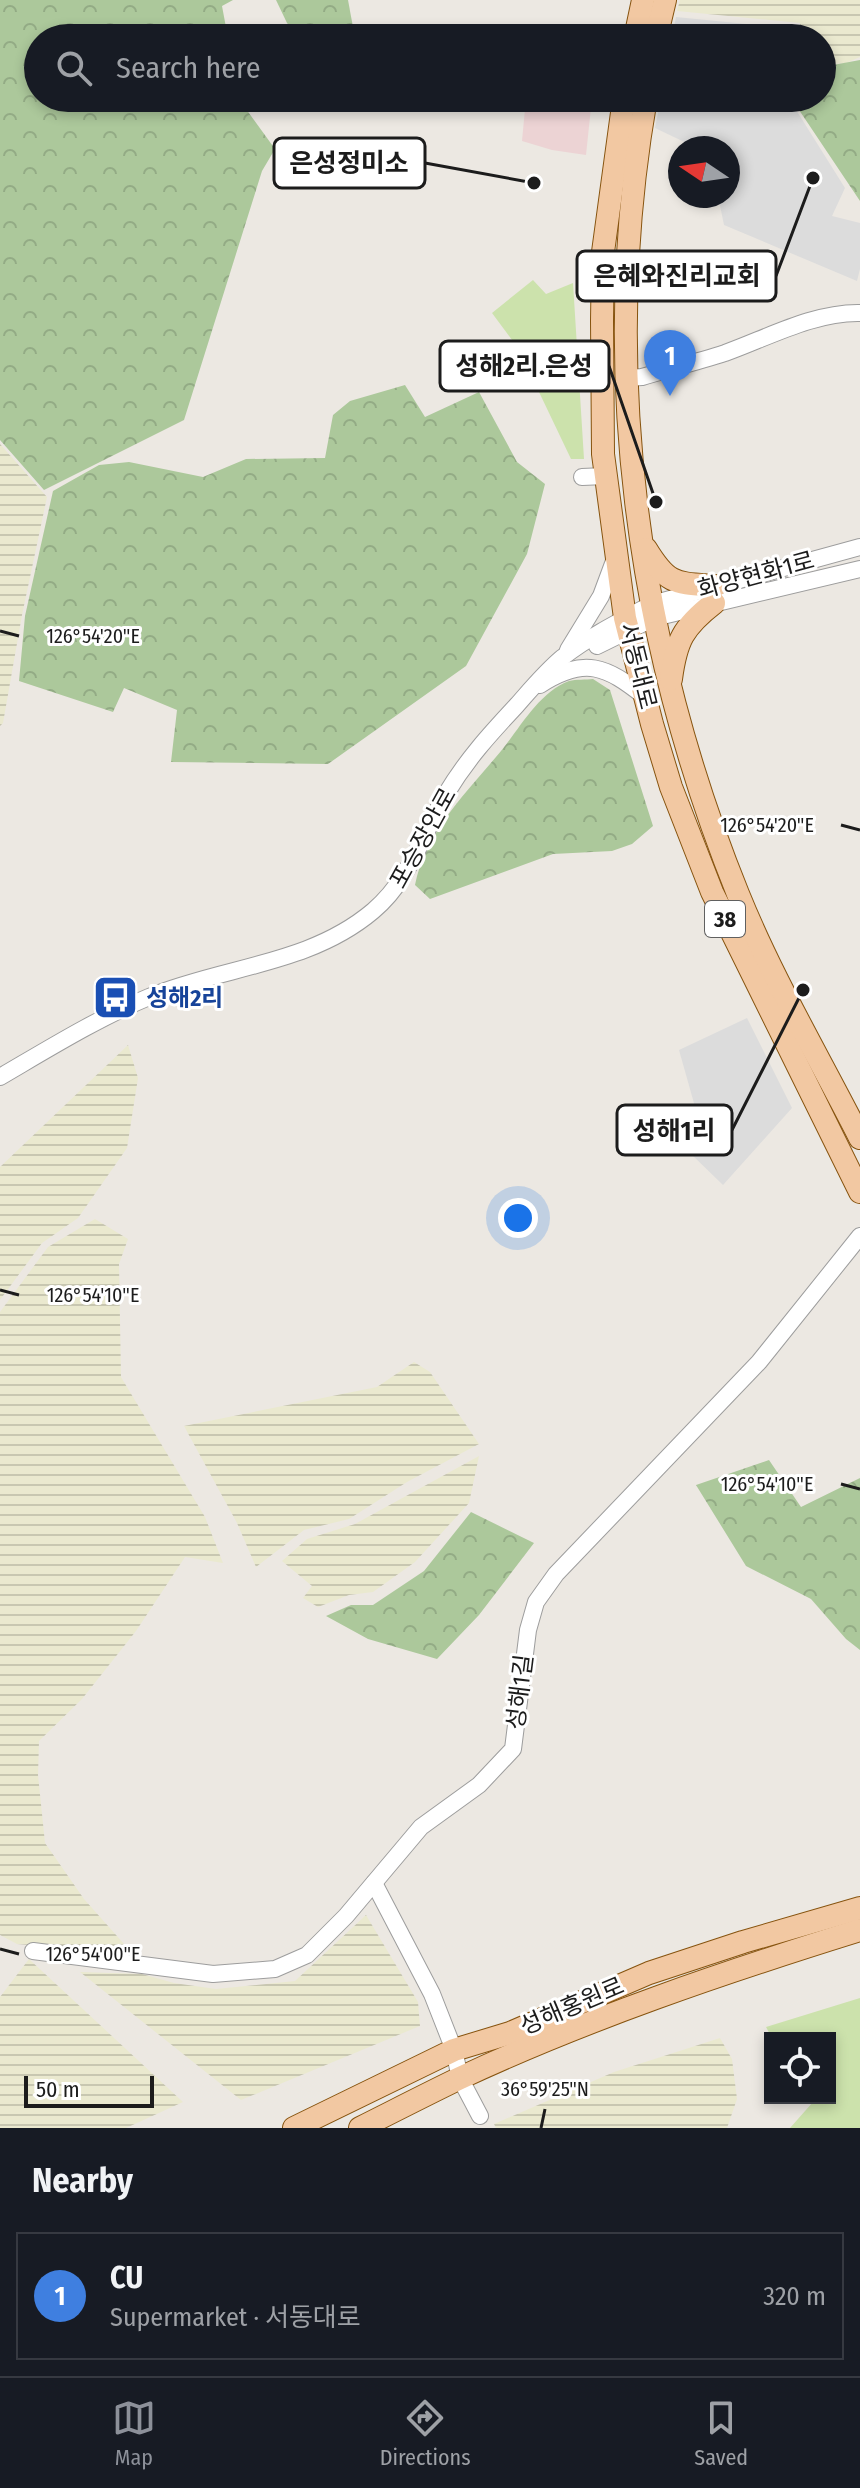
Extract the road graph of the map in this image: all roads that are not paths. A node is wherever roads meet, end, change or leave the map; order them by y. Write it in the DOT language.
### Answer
graph roads {
  1 [pos="643,0"];
  2 [pos="665,0"];
  3 [pos="638,24"];
  4 [pos="659,24"];
  5 [pos="622,112"];
  6 [pos="644,112"];
  7 [pos="860,313"];
  8 [pos="628,378"];
  9 [pos="605,476"];
  10 [pos="582,477"];
  11 [pos="641,541"];
  12 [pos="615,547"];
  13 [pos="860,547"];
  14 [pos="860,569"];
  15 [pos="714,595"];
  16 [pos="653,611"];
  17 [pos="627,625"];
  18 [pos="565,655"];
  19 [pos="544,678"];
  20 [pos="669,688"];
  21 [pos="645,697"];
  22 [pos="0,1077"];
  23 [pos="860,1138"];
  24 [pos="860,1192"];
  25 [pos="860,1236"];
  26 [pos="374,1883"];
  27 [pos="860,1908"];
  28 [pos="860,1930"];
  29 [pos="33,1951"];
  30 [pos="454,2050"];
  31 [pos="460,2078"];
  32 [pos="480,2116"];
  33 [pos="294,2128"];
  34 [pos="360,2128"];
  1 -- 3 [label="main road"];
  2 -- 4 [label="main road"];
  5 -- 9 [label="main road, 서동대로 / 38"];
  6 -- 8 [label="main road, 서동대로 / 38"];
  7 -- 8 [label="street"];
  8 -- 11 [label="main road, 서동대로 / 38"];
  9 -- 10 [label="street"];
  9 -- 12 [label="main road, 서동대로 / 38"];
  11 -- 15 [label="main road"];
  11 -- 16 [label="main road, 서동대로 / 38"];
  12 -- 17 [label="main road, 서동대로 / 38"];
  12 -- 18 [label="street"];
  13 -- 15 [label="street, 화양현화1로"];
  14 -- 15 [label="street, 화양현화1로"];
  15 -- 16 [label="street, 화양현화1로"];
  15 -- 20 [label="main road"];
  16 -- 17 [label="street, 화양현화1로"];
  16 -- 20 [label="main road, 서동대로 / 38"];
  17 -- 18 [label="street"];
  17 -- 19 [label="street"];
  17 -- 21 [label="main road, 서동대로 / 38"];
  18 -- 19 [label="street"];
  19 -- 21 [label="street"];
  19 -- 22 [label="street, 포승장안로"];
  20 -- 23 [label="main road, 서동대로 / 38"];
  21 -- 24 [label="main road, 서동대로 / 38"];
  25 -- 26 [label="street, 성해1길"];
  26 -- 29 [label="street, 성해1길"];
  26 -- 30 [label="street"];
  27 -- 30 [label="main road, 성해홍원로"];
  28 -- 31 [label="main road, 성해홍원로"];
  30 -- 31 [label="street"];
  30 -- 33 [label="main road, 성해홍원로"];
  31 -- 32 [label="street"];
  31 -- 34 [label="main road, 성해홍원로"];
}
